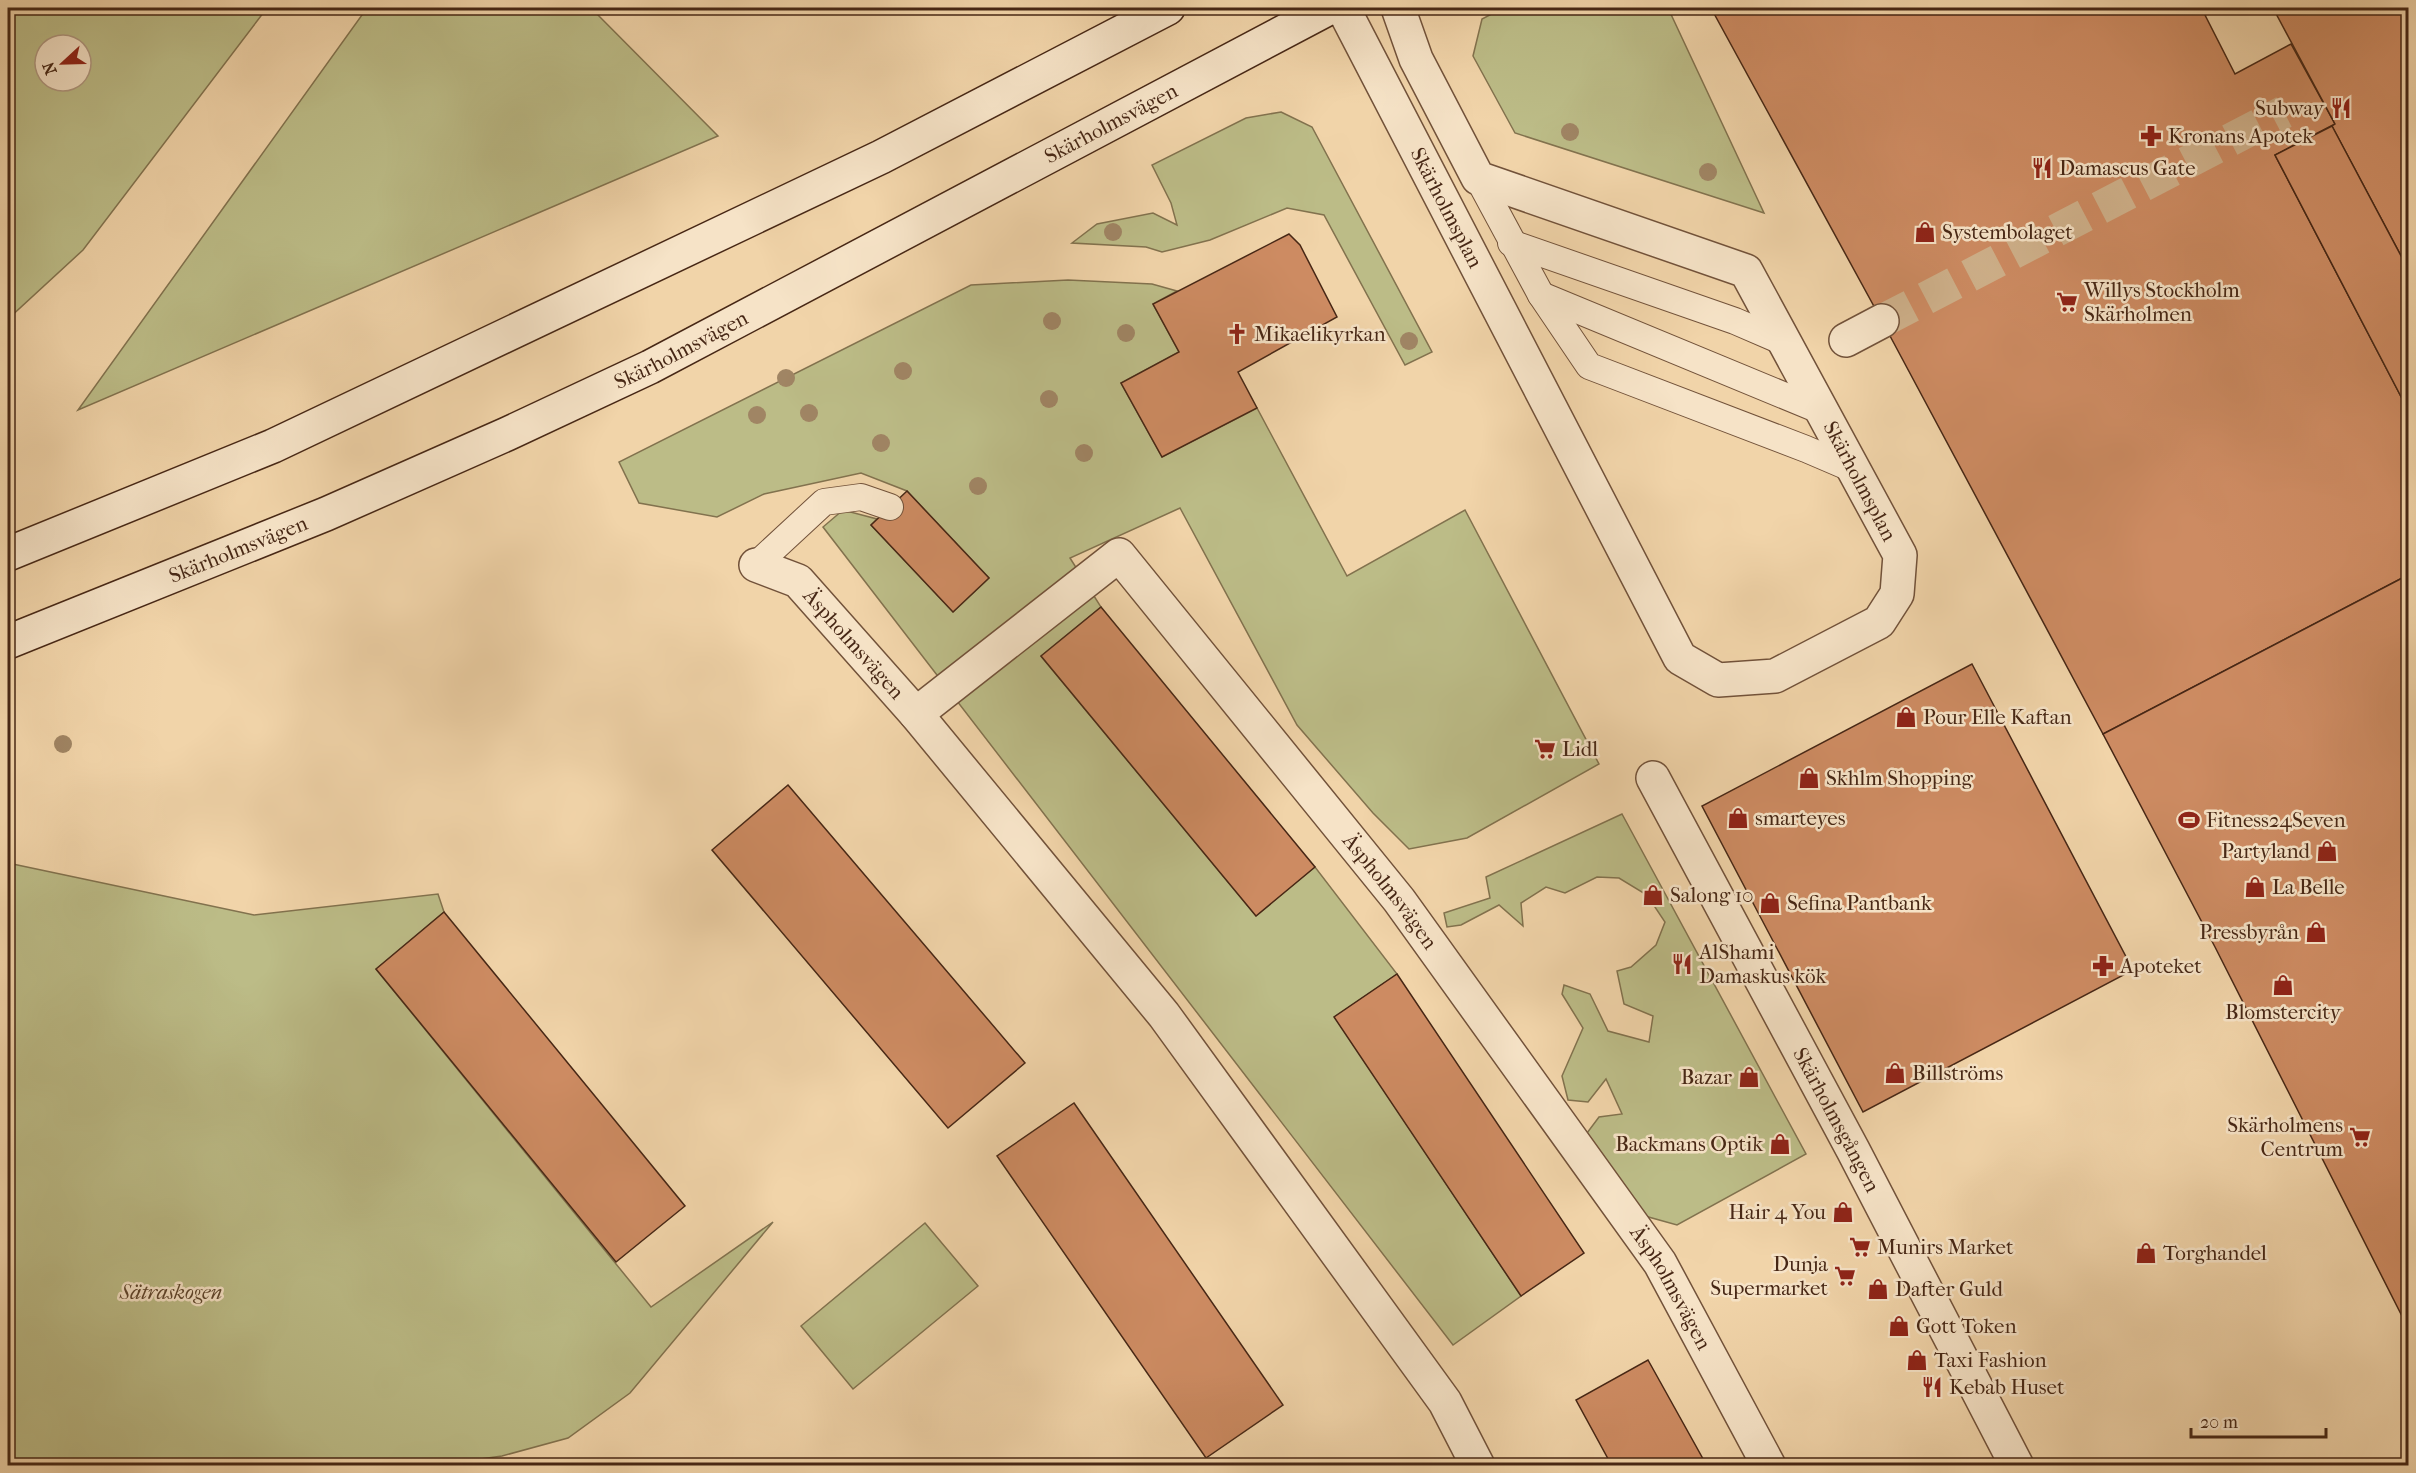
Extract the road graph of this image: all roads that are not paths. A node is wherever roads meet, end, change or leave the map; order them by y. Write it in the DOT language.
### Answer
graph roads {
  1 [pos="1168,8"];
  2 [pos="1329,8"];
  3 [pos="1343,8"];
  4 [pos="1398,8"];
  5 [pos="1478,178"];
  6 [pos="1511,243"];
  7 [pos="1542,295"];
  8 [pos="1882,321"];
  9 [pos="1846,340"];
  10 [pos="1786,343"];
  11 [pos="1824,412"];
  12 [pos="1855,470"];
  13 [pos="890,507"];
  14 [pos="8,554"];
  15 [pos="756,566"];
  16 [pos="8,642"];
  17 [pos="916,714"];
  18 [pos="1653,778"];
  19 [pos="1478,1466"];
  20 [pos="1770,1466"];
  21 [pos="2018,1466"];
  1 -- 14 [label="street"];
  2 -- 16 [label="street, Skärholmsvägen"];
  3 -- 12 [label="street, Skärholmsplan"];
  4 -- 5 [label="street, Skärholmsplan"];
  5 -- 6 [label="lane"];
  5 -- 10 [label="street, Skärholmsplan"];
  6 -- 7 [label="lane"];
  6 -- 10 [label="lane"];
  7 -- 11 [label="lane"];
  7 -- 12 [label="lane"];
  8 -- 9 [label="street"];
  10 -- 11 [label="street, Skärholmsplan"];
  11 -- 12 [label="street, Skärholmsplan"];
  13 -- 15 [label="lane"];
  15 -- 17 [label="street, Äspholmsvägen"];
  17 -- 19 [label="street, Äspholmsvägen"];
  17 -- 20 [label="street, Äspholmsvägen"];
  18 -- 21 [label="street, Skärholmsgången"];
}
